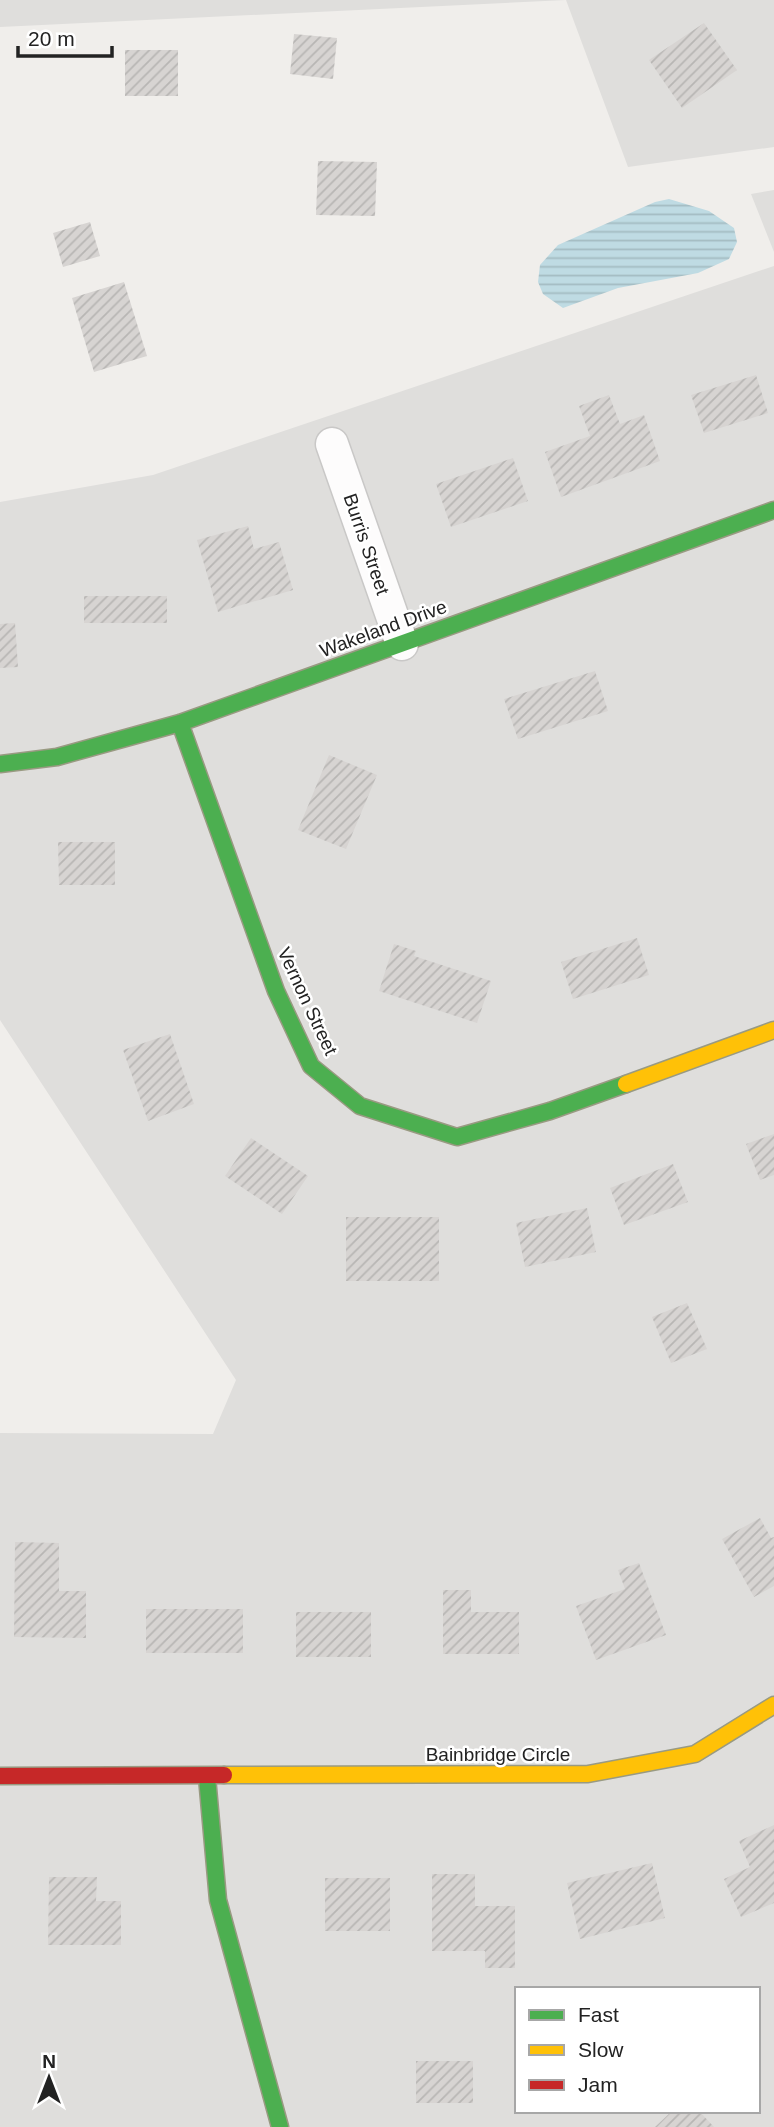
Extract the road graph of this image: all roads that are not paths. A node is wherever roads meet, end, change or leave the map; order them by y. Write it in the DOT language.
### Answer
graph roads {
  1 [pos="331,444"];
  2 [pos="774,510"];
  3 [pos="402,644"];
  4 [pos="180,723"];
  5 [pos="0,764"];
  6 [pos="774,1030"];
  7 [pos="774,1705"];
  8 [pos="0,1776"];
  9 [pos="206,1777"];
  10 [pos="280,2127"];
  1 -- 3 [label="street, Burris Street"];
  2 -- 3 [label="street, Wakeland Drive"];
  3 -- 4 [label="street, Wakeland Drive"];
  4 -- 5 [label="street, Wakeland Drive"];
  4 -- 6 [label="street, Vernon Street"];
  7 -- 9 [label="street, Bainbridge Circle"];
  8 -- 9 [label="street, Bainbridge Circle"];
  9 -- 10 [label="street"];
}
